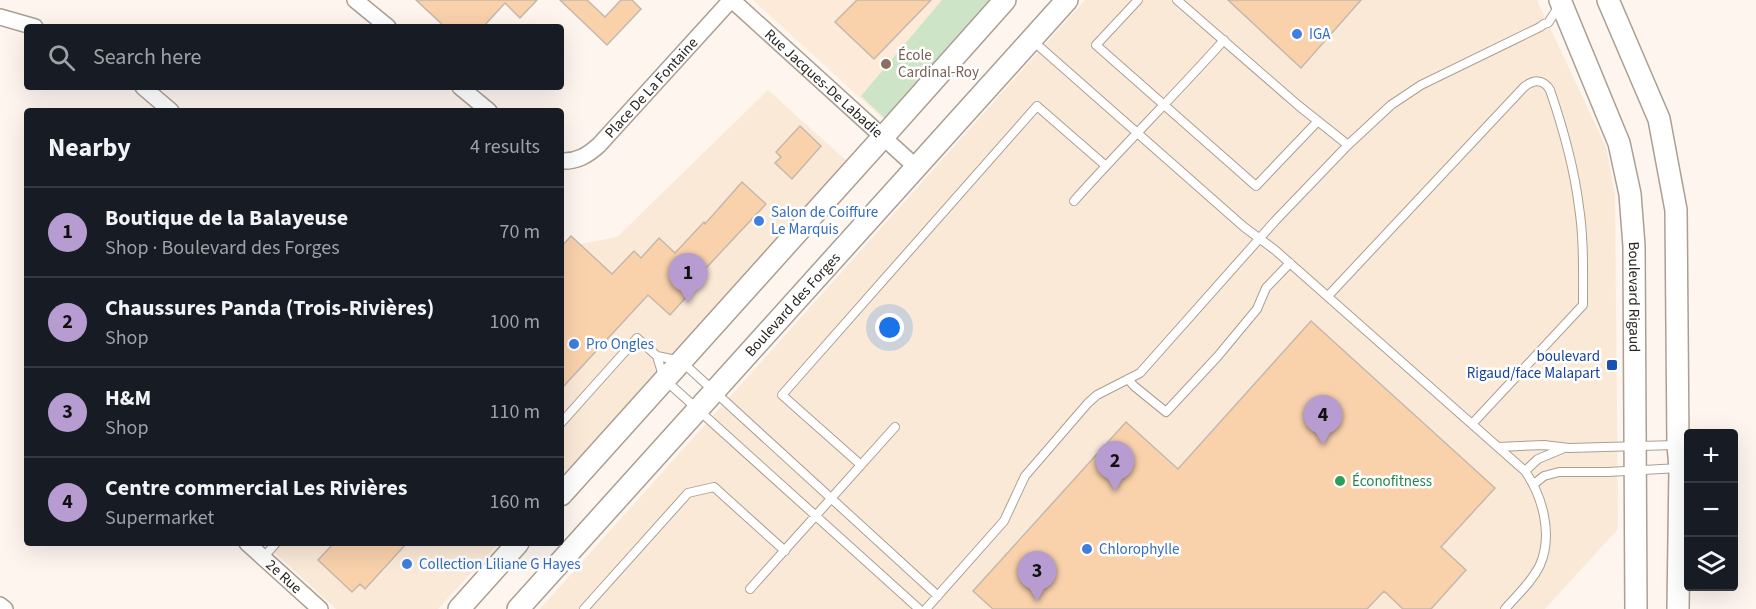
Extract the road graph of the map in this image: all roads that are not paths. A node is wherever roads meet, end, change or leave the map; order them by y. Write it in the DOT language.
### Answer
graph roads {
  1 [pos="355,0"];
  2 [pos="732,0"];
  3 [pos="1005,0"];
  4 [pos="1067,0"];
  5 [pos="1138,0"];
  6 [pos="1177,0"];
  7 [pos="1608,0"];
  8 [pos="1562,1"];
  9 [pos="0,17"];
  10 [pos="24,24"];
  11 [pos="384,24"];
  12 [pos="1031,39"];
  13 [pos="1224,40"];
  14 [pos="146,90"];
  15 [pos="464,90"];
  16 [pos="1164,106"];
  17 [pos="168,108"];
  18 [pos="485,108"];
  19 [pos="1318,121"];
  20 [pos="1138,133"];
  21 [pos="883,137"];
  22 [pos="1348,145"];
  23 [pos="564,161"];
  24 [pos="1106,166"];
  25 [pos="916,167"];
  26 [pos="1074,201"];
  27 [pos="1260,239"];
  28 [pos="1290,263"];
  29 [pos="1328,296"];
  30 [pos="657,356"];
  31 [pos="681,361"];
  32 [pos="664,379"];
  33 [pos="1128,379"];
  34 [pos="715,392"];
  35 [pos="699,409"];
  36 [pos="564,420"];
  37 [pos="1472,424"];
  38 [pos="895,427"];
  39 [pos="1678,445"];
  40 [pos="1498,447"];
  41 [pos="1634,447"];
  42 [pos="1569,448"];
  43 [pos="861,465"];
  44 [pos="1680,468"];
  45 [pos="1634,470"];
  46 [pos="1525,471"];
  47 [pos="1534,484"];
  48 [pos="564,492"];
  49 [pos="831,498"];
  50 [pos="816,516"];
  51 [pos="250,546"];
  52 [pos="273,546"];
  53 [pos="515,546"];
  54 [pos="785,550"];
  55 [pos="263,558"];
  56 [pos="750,589"];
  57 [pos="938,596"];
  58 [pos="0,604"];
  59 [pos="5,609"];
  60 [pos="320,609"];
  61 [pos="459,609"];
  62 [pos="518,609"];
  63 [pos="584,609"];
  64 [pos="919,609"];
  65 [pos="927,609"];
  66 [pos="1504,609"];
  67 [pos="1636,609"];
  68 [pos="1678,609"];
  1 -- 11 [label="street"];
  2 -- 21 [label="street, Rue Jacques-De Labadie"];
  2 -- 23 [label="street, Place De La Fontaine"];
  3 -- 21 [label="main road"];
  4 -- 12 [label="main road, Boulevard des Forges"];
  5 -- 16 [label="lane"];
  6 -- 13 [label="lane"];
  7 -- 39 [label="main road"];
  8 -- 22 [label="lane"];
  8 -- 41 [label="main road, Boulevard Rigaud"];
  9 -- 10 [label="street"];
  12 -- 20 [label="lane"];
  12 -- 25 [label="main road, Boulevard des Forges"];
  13 -- 16 [label="lane"];
  13 -- 19 [label="lane"];
  14 -- 17 [label="street"];
  15 -- 18 [label="street"];
  16 -- 19 [label="lane"];
  16 -- 20 [label="lane"];
  19 -- 22 [label="lane"];
  20 -- 24 [label="lane"];
  20 -- 27 [label="lane"];
  21 -- 25 [label="street, Rue Jacques-De Labadie"];
  21 -- 31 [label="main road"];
  22 -- 27 [label="lane"];
  24 -- 26 [label="lane"];
  24 -- 43 [label="lane"];
  25 -- 34 [label="main road, Boulevard des Forges"];
  27 -- 28 [label="lane"];
  27 -- 33 [label="lane"];
  28 -- 29 [label="lane"];
  28 -- 33 [label="lane"];
  29 -- 37 [label="lane"];
  29 -- 37 [label="lane"];
  30 -- 31 [label="lane"];
  30 -- 32 [label="lane"];
  30 -- 36 [label="lane"];
  31 -- 32 [label="main road"];
  31 -- 34 [label="lane"];
  32 -- 35 [label="lane"];
  32 -- 48 [label="main road"];
  33 -- 57 [label="lane"];
  34 -- 35 [label="main road, Boulevard des Forges"];
  34 -- 49 [label="lane"];
  35 -- 50 [label="lane"];
  35 -- 62 [label="main road, Boulevard des Forges"];
  37 -- 40 [label="lane"];
  38 -- 43 [label="lane"];
  39 -- 41 [label="lane"];
  39 -- 44 [label="main road"];
  40 -- 42 [label="lane"];
  40 -- 46 [label="lane"];
  41 -- 42 [label="lane"];
  41 -- 45 [label="main road, Boulevard Rigaud"];
  42 -- 46 [label="lane"];
  43 -- 49 [label="lane"];
  44 -- 45 [label="lane"];
  44 -- 68 [label="main road"];
  45 -- 47 [label="lane"];
  45 -- 67 [label="main road, Boulevard Rigaud"];
  46 -- 47 [label="lane"];
  47 -- 66 [label="lane"];
  49 -- 50 [label="lane"];
  49 -- 57 [label="lane"];
  50 -- 54 [label="lane"];
  50 -- 64 [label="lane"];
  51 -- 55 [label="street, 2e Rue"];
  52 -- 55 [label="lane"];
  53 -- 61 [label="main road"];
  54 -- 56 [label="lane"];
  54 -- 63 [label="lane"];
  55 -- 60 [label="street, 2e Rue"];
  57 -- 65 [label="lane"];
  58 -- 59 [label="street"];
}
